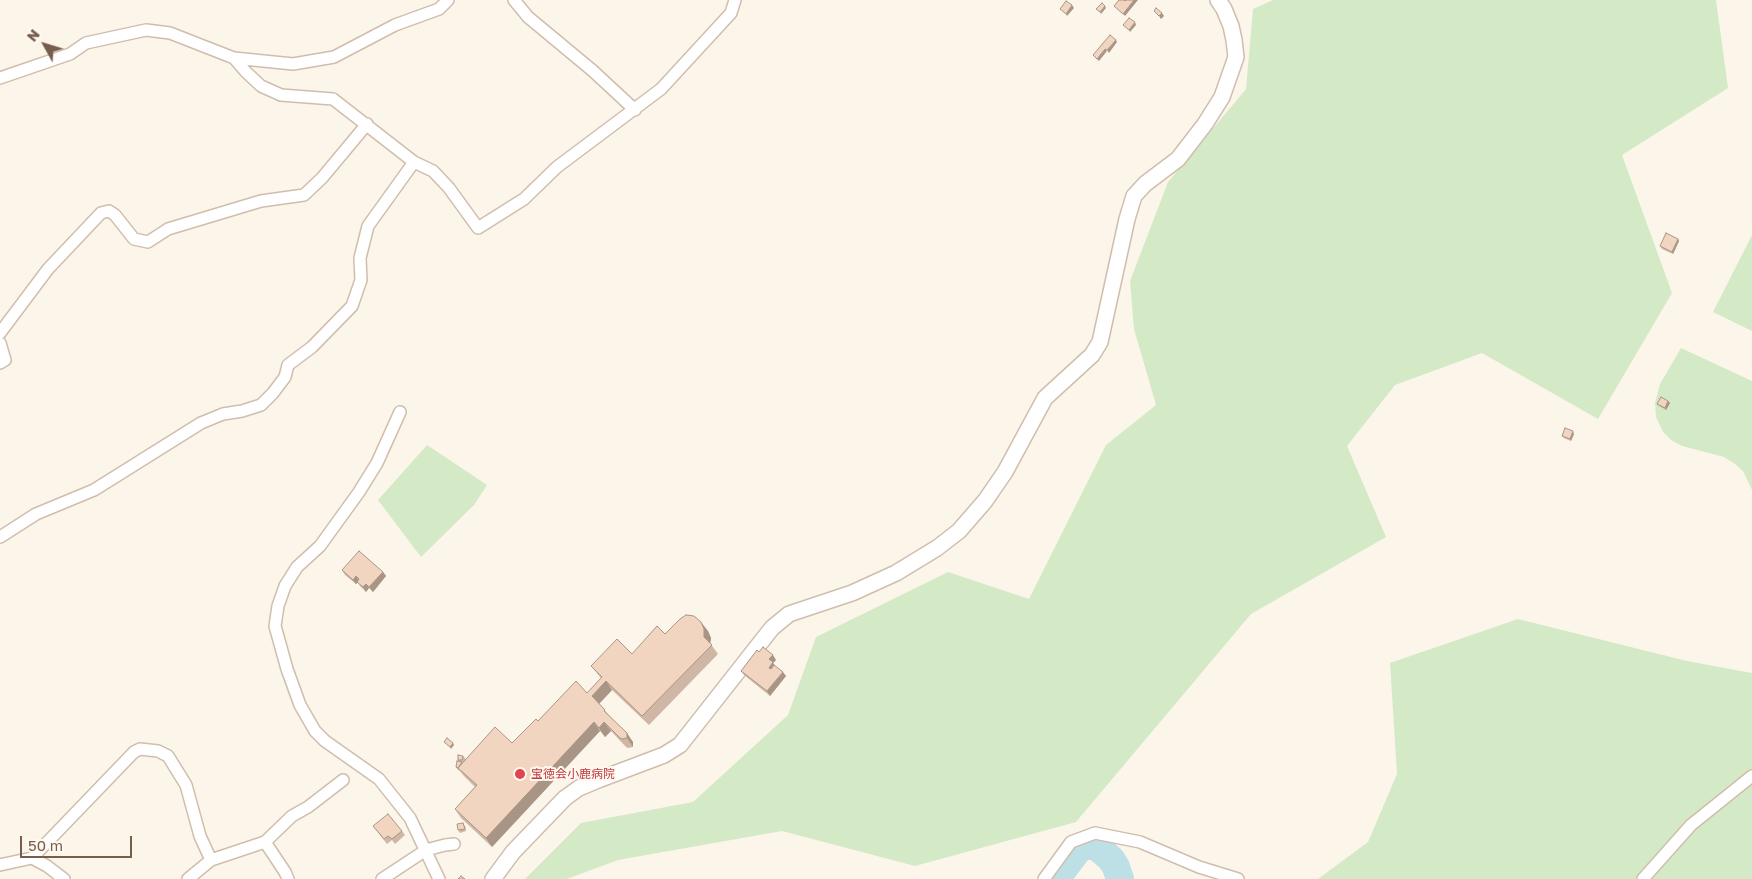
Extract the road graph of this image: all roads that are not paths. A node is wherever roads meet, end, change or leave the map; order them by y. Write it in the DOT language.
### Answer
graph roads {
  1 [pos="448,0"];
  2 [pos="514,0"];
  3 [pos="735,0"];
  4 [pos="1218,0"];
  5 [pos="234,58"];
  6 [pos="0,78"];
  7 [pos="635,110"];
  8 [pos="367,124"];
  9 [pos="414,162"];
  10 [pos="0,333"];
  11 [pos="0,343"];
  12 [pos="0,363"];
  13 [pos="400,412"];
  14 [pos="0,537"];
  15 [pos="1752,776"];
  16 [pos="343,780"];
  17 [pos="265,842"];
  18 [pos="454,844"];
  19 [pos="426,850"];
  20 [pos="32,858"];
  21 [pos="211,860"];
  22 [pos="0,865"];
  23 [pos="64,879"];
  24 [pos="188,879"];
  25 [pos="288,879"];
  26 [pos="382,879"];
  27 [pos="439,879"];
  28 [pos="493,879"];
  29 [pos="1044,879"];
  30 [pos="1238,879"];
  31 [pos="1643,879"];
  1 -- 5 [label="street"];
  2 -- 7 [label="street"];
  3 -- 7 [label="street"];
  4 -- 28 [label="street"];
  5 -- 6 [label="street"];
  5 -- 8 [label="street"];
  7 -- 9 [label="street"];
  8 -- 9 [label="street"];
  8 -- 10 [label="street"];
  9 -- 14 [label="street"];
  11 -- 12 [label="street"];
  13 -- 19 [label="street"];
  15 -- 31 [label="street"];
  16 -- 17 [label="street"];
  17 -- 21 [label="street"];
  17 -- 25 [label="street"];
  18 -- 19 [label="street"];
  19 -- 26 [label="street"];
  19 -- 27 [label="street"];
  20 -- 21 [label="street"];
  20 -- 22 [label="street"];
  20 -- 23 [label="street"];
  21 -- 24 [label="street"];
  29 -- 30 [label="street"];
}
